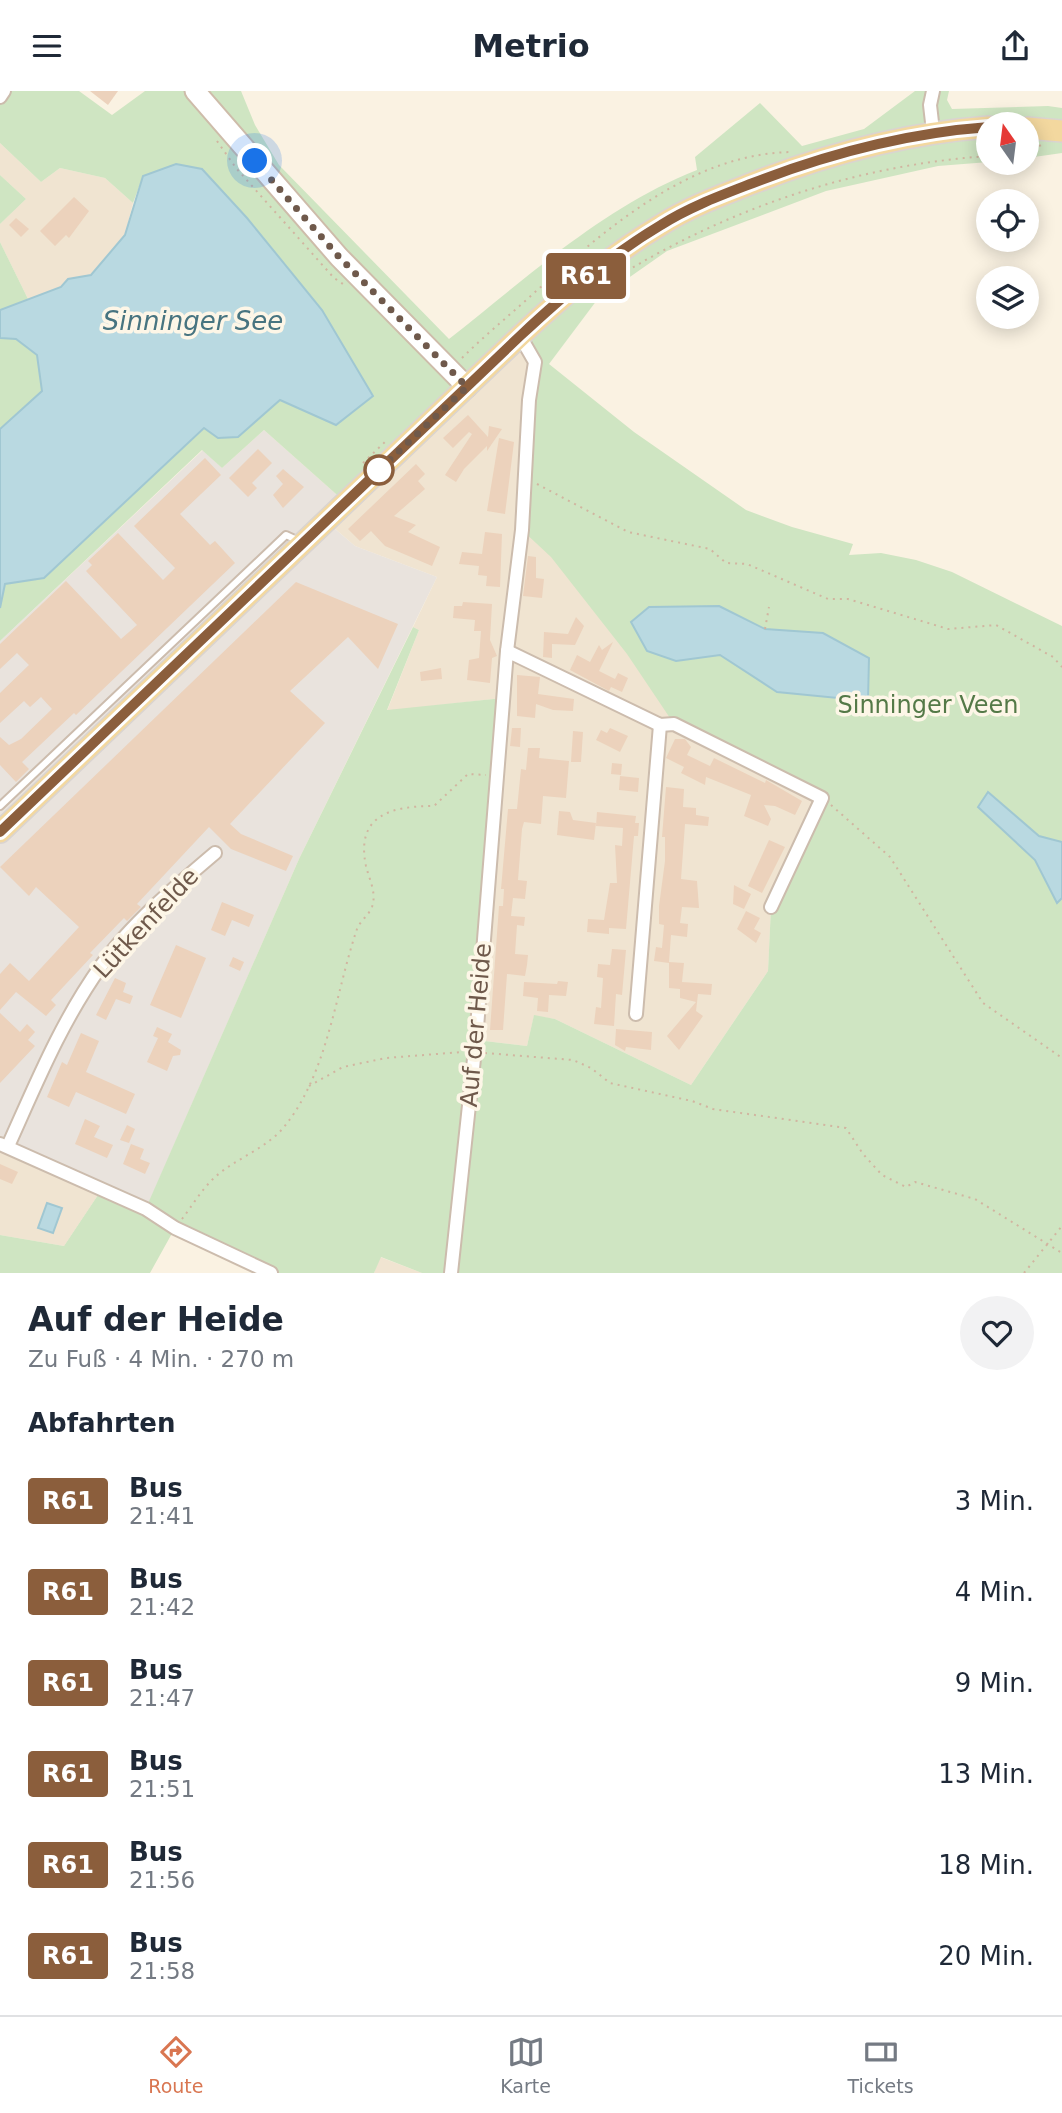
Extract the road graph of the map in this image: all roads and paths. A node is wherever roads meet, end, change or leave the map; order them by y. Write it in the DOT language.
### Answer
graph roads {
  1 [pos="4,91"];
  2 [pos="195,91"];
  3 [pos="933,91"];
  4 [pos="0,97"];
  5 [pos="976,128"];
  6 [pos="1040,129"];
  7 [pos="933,131"];
  8 [pos="1062,131"];
  9 [pos="976,157"];
  10 [pos="604,284"];
  11 [pos="520,336"];
  12 [pos="467,387"];
  13 [pos="524,481"];
  14 [pos="304,543"];
  15 [pos="769,607"];
  16 [pos="765,629"];
  17 [pos="507,651"];
  18 [pos="1062,667"];
  19 [pos="660,725"];
  20 [pos="497,775"];
  21 [pos="822,798"];
  22 [pos="0,806"];
  23 [pos="0,832"];
  24 [pos="215,853"];
  25 [pos="771,907"];
  26 [pos="636,1014"];
  27 [pos="475,1052"];
  28 [pos="1062,1058"];
  29 [pos="309,1086"];
  30 [pos="4,1145"];
  31 [pos="1062,1226"];
  32 [pos="175,1228"];
  33 [pos="1051,1244"];
  34 [pos="1062,1253"];
  35 [pos="271,1273"];
  36 [pos="451,1273"];
  37 [pos="1024,1273"];
  1 -- 4 [label="street"];
  2 -- 12 [label="main road"];
  3 -- 7 [label="street"];
  5 -- 7 [label="main road"];
  6 -- 8 [label="main road"];
  7 -- 11 [label="main road"];
  9 -- 10 [label="path"];
  11 -- 12 [label="main road"];
  11 -- 13 [label="street, Auf der Heide"];
  12 -- 14 [label="main road"];
  13 -- 17 [label="street, Auf der Heide"];
  13 -- 18 [label="path"];
  14 -- 22 [label="lane"];
  14 -- 23 [label="main road"];
  15 -- 16 [label="path"];
  17 -- 19 [label="street"];
  17 -- 20 [label="street, Auf der Heide"];
  19 -- 21 [label="street"];
  19 -- 26 [label="street"];
  20 -- 27 [label="street, Auf der Heide"];
  20 -- 29 [label="path"];
  21 -- 25 [label="street"];
  21 -- 28 [label="path"];
  24 -- 30 [label="street, Lütkenfelde"];
  27 -- 29 [label="path"];
  27 -- 33 [label="path"];
  27 -- 36 [label="street, Auf der Heide"];
  29 -- 32 [label="path"];
  30 -- 32 [label="street, Lütkenfelde"];
  31 -- 33 [label="path"];
  32 -- 35 [label="street, Lütkenfelde"];
  33 -- 34 [label="path"];
  33 -- 37 [label="path"];
}
